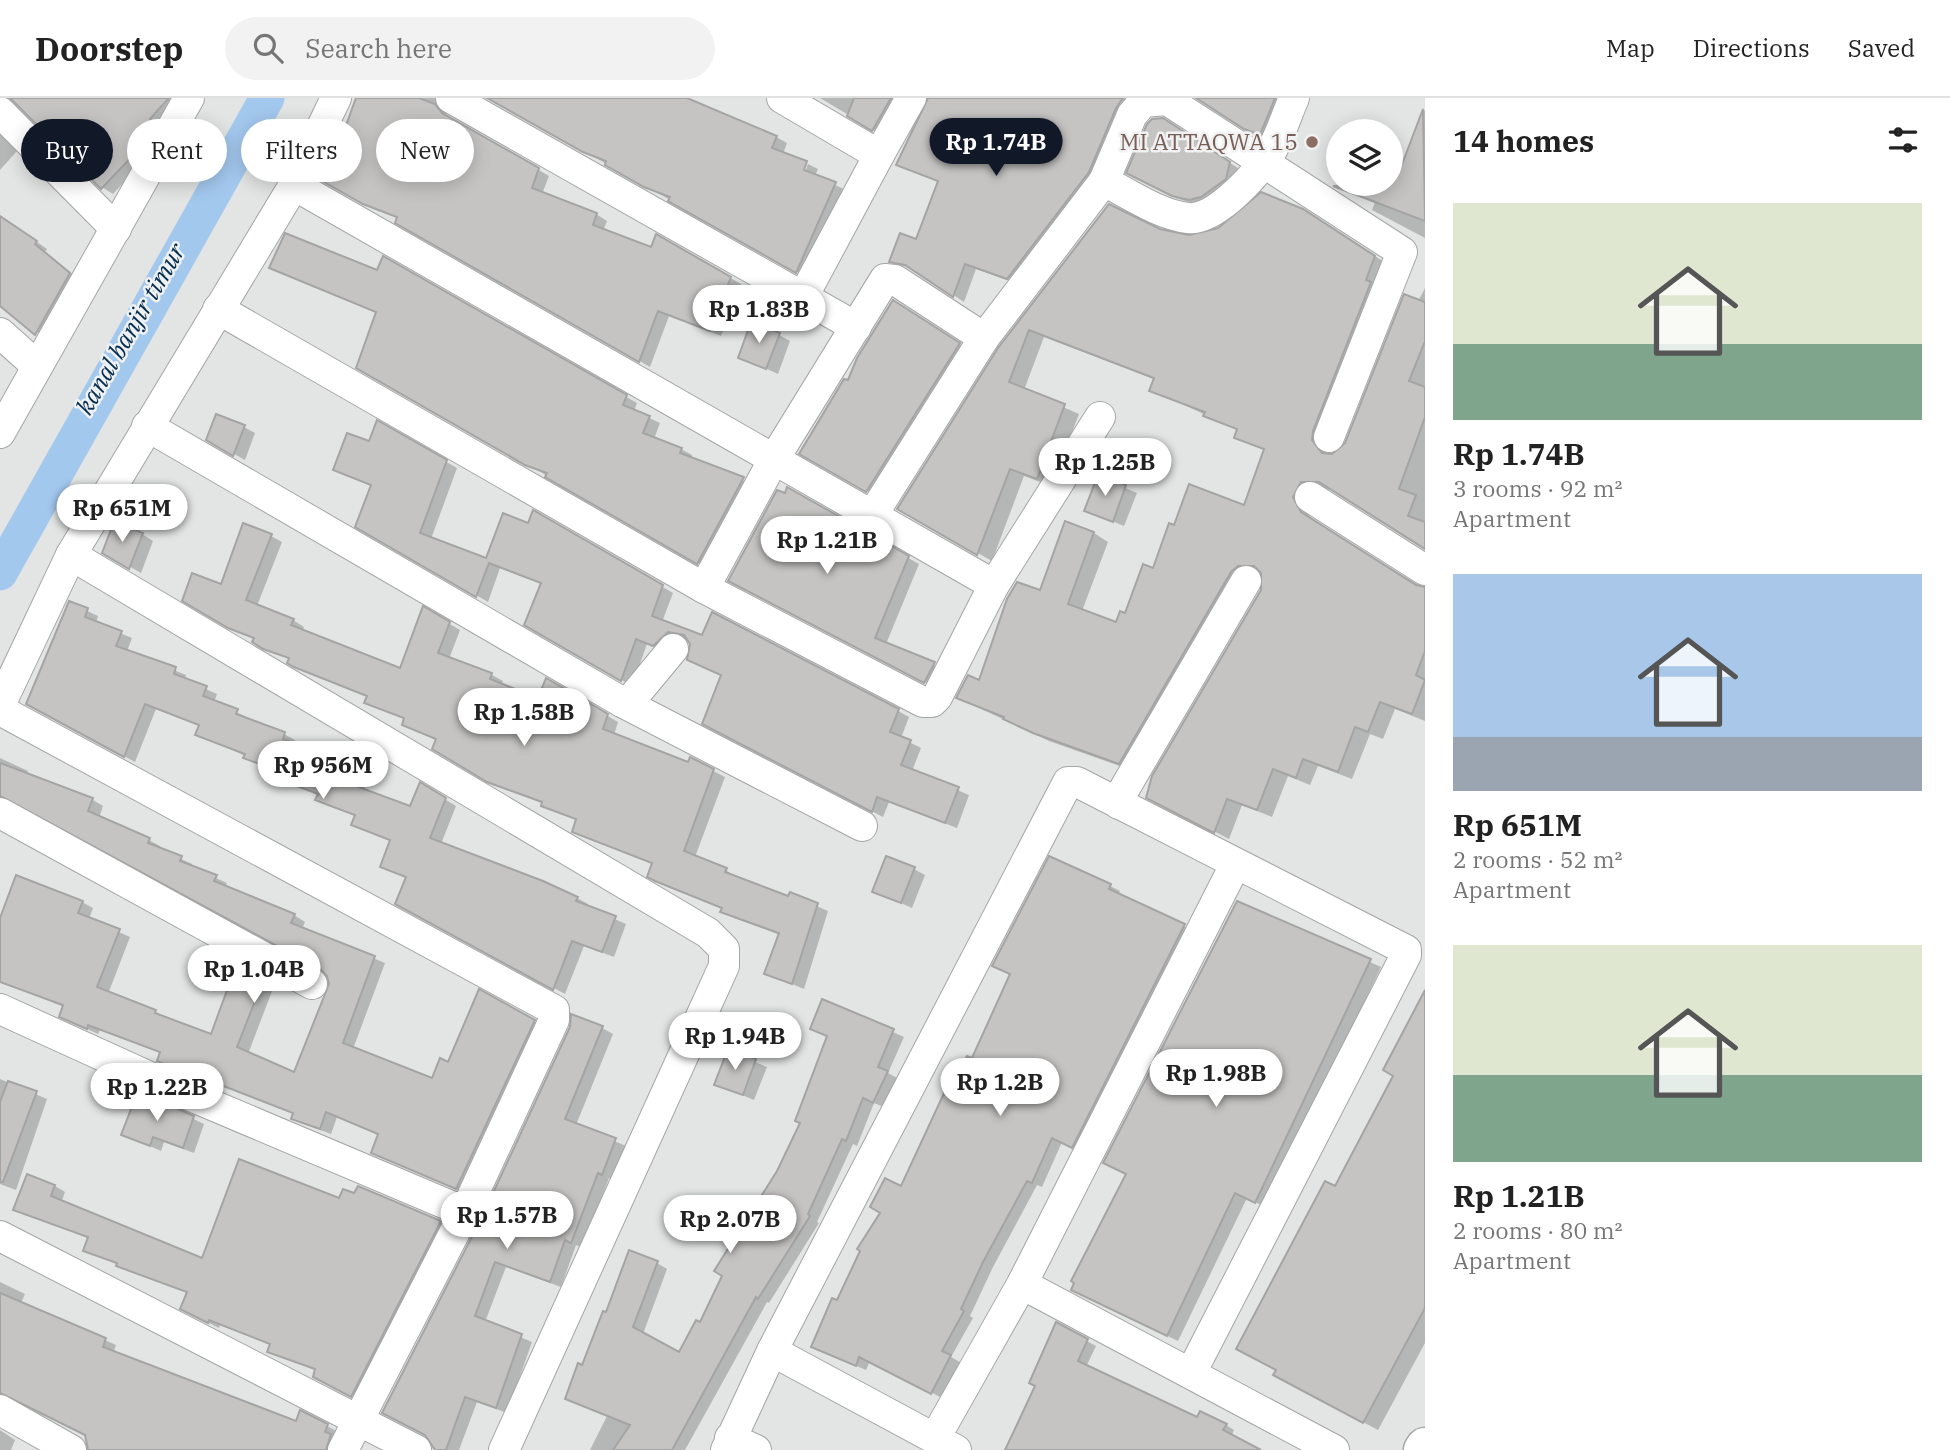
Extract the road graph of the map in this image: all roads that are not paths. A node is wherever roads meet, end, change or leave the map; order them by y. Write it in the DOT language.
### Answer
graph roads {
  1 [pos="189,98"];
  2 [pos="336,98"];
  3 [pos="451,98"];
  4 [pos="782,98"];
  5 [pos="911,98"];
  6 [pos="1294,98"];
  7 [pos="0,112"];
  8 [pos="880,155"];
  9 [pos="1265,162"];
  10 [pos="1104,181"];
  11 [pos="294,185"];
  12 [pos="116,229"];
  13 [pos="803,297"];
  14 [pos="218,309"];
  15 [pos="856,327"];
  16 [pos="0,333"];
  17 [pos="984,338"];
  18 [pos="37,366"];
  19 [pos="1100,417"];
  20 [pos="147,426"];
  21 [pos="0,433"];
  22 [pos="1329,437"];
  23 [pos="774,458"];
  24 [pos="1310,497"];
  25 [pos="873,514"];
  26 [pos="71,555"];
  27 [pos="1425,570"];
  28 [pos="1246,581"];
  29 [pos="994,585"];
  30 [pos="704,588"];
  31 [pos="673,649"];
  32 [pos="622,702"];
  33 [pos="0,707"];
  34 [pos="1119,804"];
  35 [pos="0,813"];
  36 [pos="862,826"];
  37 [pos="1235,865"];
  38 [pos="312,984"];
  39 [pos="0,1009"];
  40 [pos="465,1212"];
  41 [pos="0,1236"];
  42 [pos="1021,1284"];
  43 [pos="772,1351"];
  44 [pos="1191,1373"];
  45 [pos="0,1410"];
  46 [pos="358,1417"];
  47 [pos="946,1444"];
  48 [pos="737,1446"];
  49 [pos="71,1450"];
  50 [pos="343,1450"];
  51 [pos="416,1450"];
  52 [pos="504,1450"];
  53 [pos="1334,1450"];
  1 -- 12 [label="street"];
  2 -- 11 [label="street"];
  3 -- 13 [label="street"];
  4 -- 8 [label="street"];
  5 -- 8 [label="street"];
  6 -- 9 [label="street"];
  7 -- 12 [label="street"];
  8 -- 13 [label="street"];
  9 -- 10 [label="street"];
  9 -- 10 [label="street"];
  9 -- 22 [label="street"];
  10 -- 17 [label="street"];
  11 -- 14 [label="street"];
  11 -- 23 [label="street"];
  12 -- 18 [label="street"];
  13 -- 15 [label="street"];
  14 -- 20 [label="street"];
  14 -- 30 [label="street"];
  15 -- 17 [label="street"];
  15 -- 23 [label="street"];
  16 -- 18 [label="street"];
  17 -- 25 [label="street"];
  18 -- 21 [label="street"];
  19 -- 29 [label="street"];
  20 -- 26 [label="street"];
  20 -- 32 [label="street"];
  23 -- 25 [label="street"];
  23 -- 30 [label="street"];
  24 -- 27 [label="street"];
  25 -- 29 [label="street"];
  26 -- 33 [label="street"];
  26 -- 52 [label="street"];
  28 -- 34 [label="street"];
  29 -- 30 [label="street"];
  31 -- 32 [label="street"];
  32 -- 36 [label="street"];
  33 -- 40 [label="street"];
  34 -- 37 [label="street"];
  34 -- 43 [label="street"];
  35 -- 38 [label="street"];
  37 -- 42 [label="street"];
  37 -- 44 [label="street"];
  39 -- 40 [label="street"];
  40 -- 46 [label="street"];
  41 -- 46 [label="street"];
  42 -- 44 [label="street"];
  42 -- 47 [label="street"];
  43 -- 47 [label="street"];
  43 -- 48 [label="street"];
  44 -- 53 [label="street"];
  45 -- 49 [label="street"];
  46 -- 50 [label="street"];
  46 -- 51 [label="street"];
}
